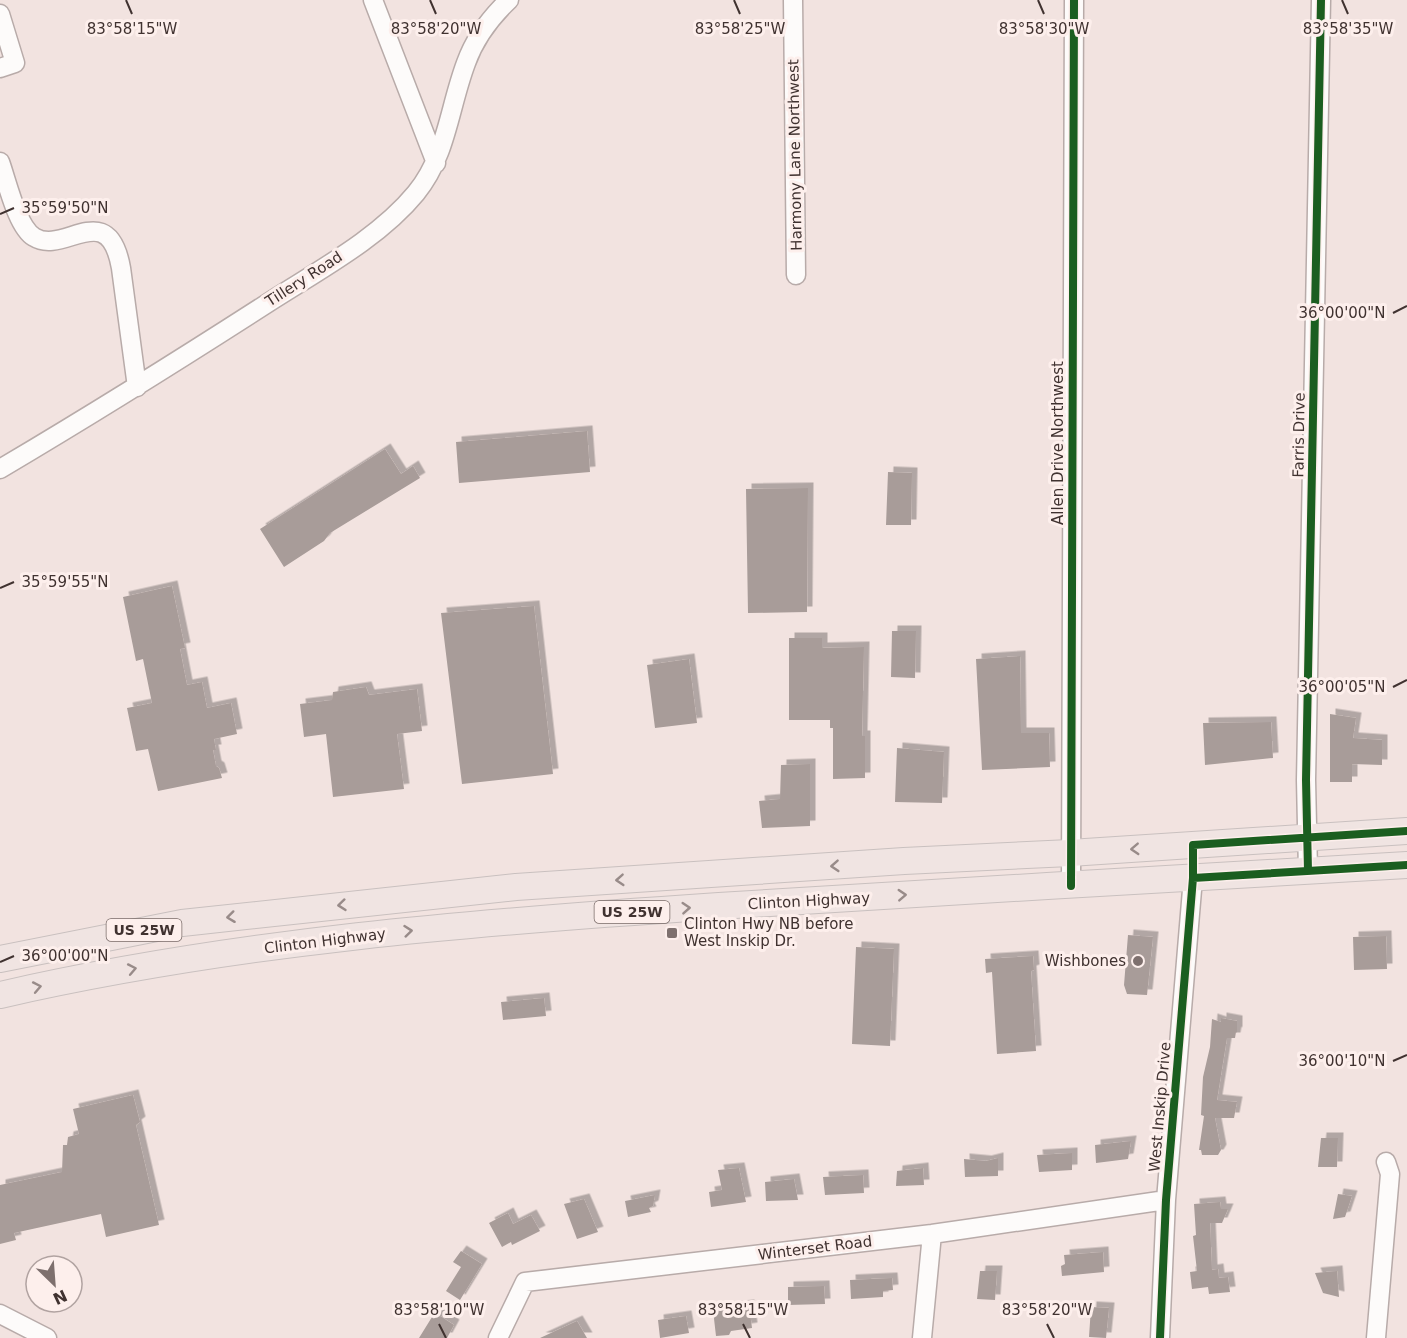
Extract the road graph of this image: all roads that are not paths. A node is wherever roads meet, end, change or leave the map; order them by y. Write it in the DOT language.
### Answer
graph roads {
  1 [pos="373,0"];
  2 [pos="509,0"];
  3 [pos="793,0"];
  4 [pos="1074,0"];
  5 [pos="1321,0"];
  6 [pos="0,14"];
  7 [pos="0,68"];
  8 [pos="0,162"];
  9 [pos="436,163"];
  10 [pos="796,275"];
  11 [pos="137,387"];
  12 [pos="0,469"];
  13 [pos="1407,831"];
  14 [pos="1307,837"];
  15 [pos="1070,852"];
  16 [pos="1407,865"];
  17 [pos="802,868"];
  18 [pos="1308,871"];
  19 [pos="1193,878"];
  20 [pos="1071,886"];
  21 [pos="467,892"];
  22 [pos="801,901"];
  23 [pos="470,925"];
  24 [pos="68,945"];
  25 [pos="0,959"];
  26 [pos="74,980"];
  27 [pos="0,995"];
  28 [pos="1386,1162"];
  29 [pos="1166,1200"];
  30 [pos="932,1234"];
  31 [pos="0,1314"];
  32 [pos="47,1338"];
  33 [pos="498,1338"];
  34 [pos="922,1338"];
  35 [pos="1160,1338"];
  36 [pos="1376,1338"];
  1 -- 9 [label="street"];
  2 -- 9 [label="street, Tillery Road"];
  3 -- 10 [label="street, Harmony Lane Northwest"];
  4 -- 15 [label="street, Allen Drive Northwest"];
  5 -- 14 [label="street, Farris Drive"];
  6 -- 7 [label="street"];
  8 -- 11 [label="street"];
  9 -- 11 [label="street, Tillery Road"];
  11 -- 12 [label="street, Tillery Road"];
  13 -- 14 [label="highway, US 25W"];
  14 -- 15 [label="highway, US 25W, one-way"];
  14 -- 18 [label="street, Farris Drive"];
  15 -- 17 [label="highway, US 25W, one-way"];
  15 -- 20 [label="street, Allen Drive Northwest"];
  16 -- 18 [label="highway, Clinton Highway / US 25W"];
  17 -- 21 [label="highway, US 25W, one-way"];
  17 -- 22 [label="highway"];
  18 -- 19 [label="highway, Clinton Highway / US 25W"];
  19 -- 20 [label="highway, Clinton Highway / US 25W"];
  19 -- 29 [label="street, West Inskip Drive"];
  22 -- 20 [label="highway, Clinton Highway / US 25W, one-way"];
  21 -- 23 [label="highway"];
  21 -- 24 [label="highway, US 25W, one-way"];
  23 -- 22 [label="highway, Clinton Highway / US 25W, one-way"];
  26 -- 23 [label="highway, Clinton Highway / US 25W, one-way"];
  24 -- 25 [label="highway, US 25W"];
  24 -- 26 [label="highway"];
  27 -- 26 [label="highway, Clinton Highway / US 25W, one-way"];
  28 -- 36 [label="street"];
  29 -- 30 [label="street, Winterset Road"];
  29 -- 35 [label="street, West Inskip Drive"];
  30 -- 33 [label="street, Winterset Road"];
  30 -- 34 [label="street"];
  31 -- 32 [label="street"];
}
